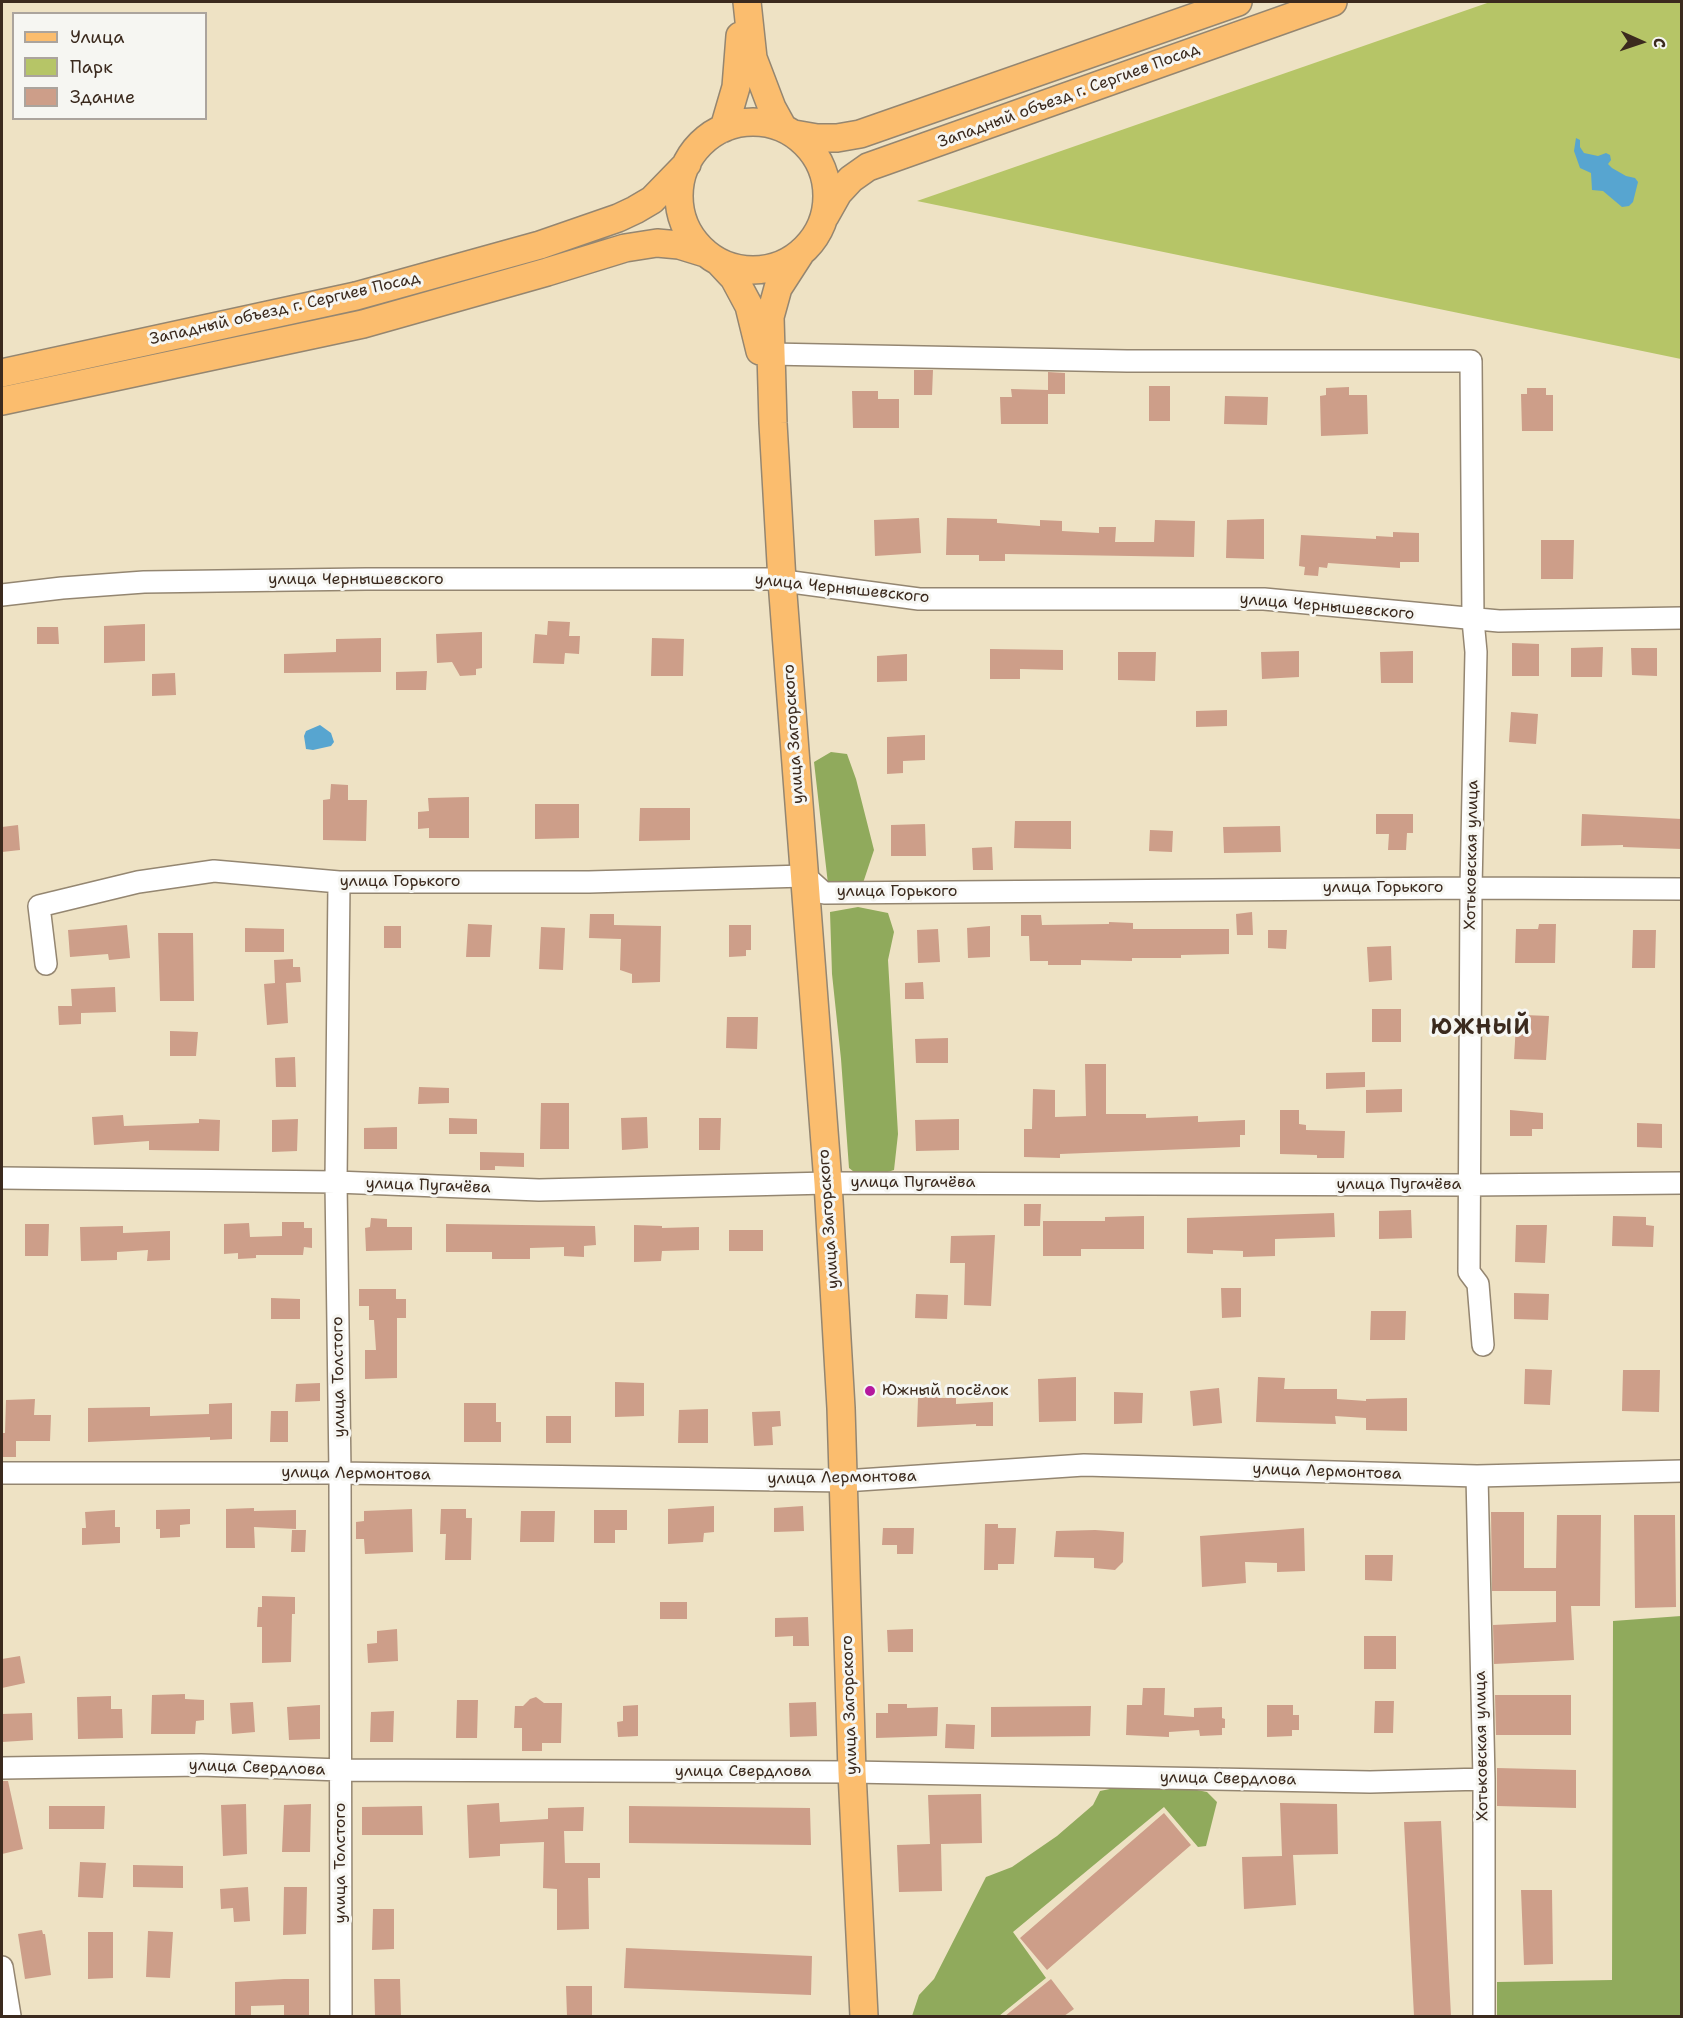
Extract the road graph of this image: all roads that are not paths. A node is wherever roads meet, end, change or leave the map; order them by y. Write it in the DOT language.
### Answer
graph roads {
  1 [pos="740,2"];
  2 [pos="747,2"];
  3 [pos="1238,2"];
  4 [pos="1333,2"];
  5 [pos="724,128"];
  6 [pos="788,131"];
  7 [pos="687,164"];
  8 [pos="825,216"];
  9 [pos="800,254"];
  10 [pos="712,257"];
  11 [pos="770,354"];
  12 [pos="2,372"];
  13 [pos="2,401"];
  14 [pos="773,423"];
  15 [pos="782,581"];
  16 [pos="2,595"];
  17 [pos="1682,618"];
  18 [pos="1473,620"];
  19 [pos="805,876"];
  20 [pos="339,882"];
  21 [pos="1471,888"];
  22 [pos="1682,889"];
  23 [pos="46,964"];
  24 [pos="2,1178"];
  25 [pos="336,1182"];
  26 [pos="828,1183"];
  27 [pos="1682,1183"];
  28 [pos="1469,1185"];
  29 [pos="1483,1345"];
  30 [pos="1682,1472"];
  31 [pos="2,1473"];
  32 [pos="340,1473"];
  33 [pos="1477,1476"];
  34 [pos="844,1481"];
  35 [pos="2,1768"];
  36 [pos="341,1770"];
  37 [pos="852,1772"];
  38 [pos="1484,1779"];
  39 [pos="2,1967"];
  40 [pos="10,2016"];
  41 [pos="341,2016"];
  42 [pos="864,2016"];
  43 [pos="1484,2016"];
  1 -- 5 [label="main road"];
  2 -- 6 [label="main road"];
  3 -- 6 [label="main road, Западный объезд г. Сергиев Посад"];
  4 -- 8 [label="main road, Западный объезд г. Сергиев Посад"];
  5 -- 6 [label="main road"];
  5 -- 7 [label="main road"];
  6 -- 8 [label="main road"];
  7 -- 10 [label="main road"];
  7 -- 12 [label="main road, Западный объезд г. Сергиев Посад"];
  8 -- 9 [label="main road"];
  9 -- 10 [label="main road"];
  9 -- 11 [label="main road"];
  10 -- 13 [label="main road, Западный объезд г. Сергиев Посад"];
  10 -- 14 [label="main road"];
  11 -- 14 [label="main road"];
  11 -- 18 [label="street, Хотьковская улица"];
  14 -- 15 [label="main road, улица Загорского"];
  15 -- 16 [label="street, улица Чернышевского"];
  15 -- 18 [label="street, улица Чернышевского"];
  15 -- 19 [label="main road, улица Загорского"];
  17 -- 18 [label="street, улица Чернышевского"];
  18 -- 21 [label="street, Хотьковская улица"];
  19 -- 20 [label="street, улица Горького"];
  19 -- 21 [label="street, улица Горького"];
  19 -- 26 [label="main road, улица Загорского"];
  20 -- 23 [label="street, улица Горького"];
  20 -- 25 [label="street, улица Толстого"];
  21 -- 22 [label="street, улица Горького"];
  21 -- 28 [label="street, Хотьковская улица"];
  24 -- 25 [label="street, улица Пугачёва"];
  25 -- 26 [label="street, улица Пугачёва"];
  25 -- 32 [label="street, улица Толстого"];
  26 -- 28 [label="street, улица Пугачёва"];
  26 -- 34 [label="main road, улица Загорского"];
  27 -- 28 [label="street, улица Пугачёва"];
  28 -- 29 [label="street, Хотьковская улица"];
  30 -- 33 [label="street, улица Лермонтова"];
  31 -- 32 [label="street, улица Лермонтова"];
  32 -- 34 [label="street, улица Лермонтова"];
  32 -- 36 [label="street, улица Толстого"];
  33 -- 34 [label="street, улица Лермонтова"];
  33 -- 38 [label="street, Хотьковская улица"];
  34 -- 37 [label="main road, улица Загорского"];
  35 -- 36 [label="street, улица Свердлова"];
  36 -- 37 [label="street, улица Свердлова"];
  36 -- 41 [label="street, улица Толстого"];
  37 -- 38 [label="street, улица Свердлова"];
  37 -- 42 [label="main road, улица Загорского"];
  38 -- 43 [label="street, Хотьковская улица"];
  39 -- 40 [label="street"];
}
